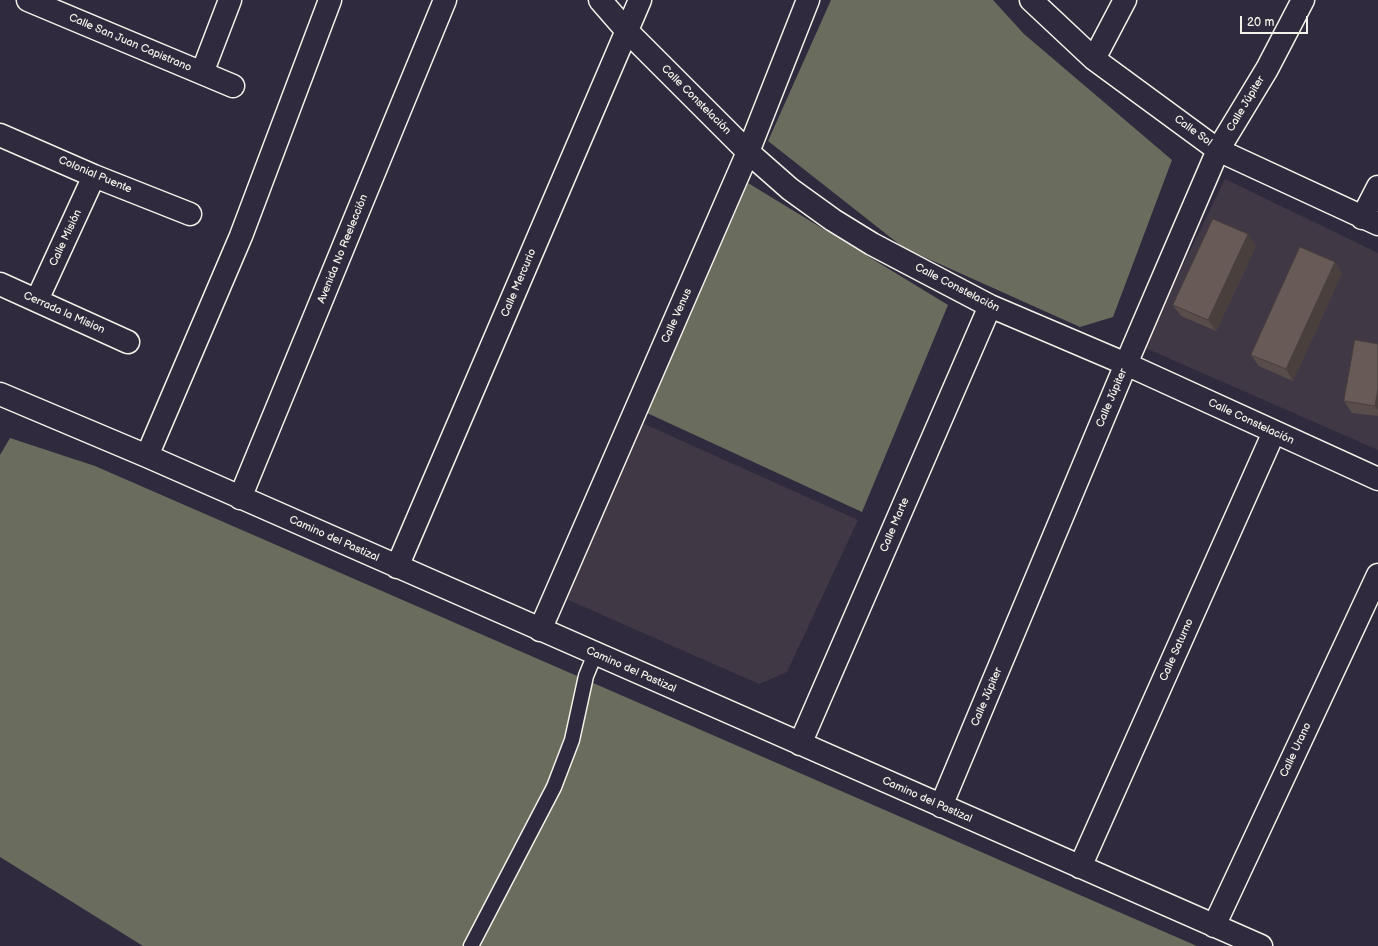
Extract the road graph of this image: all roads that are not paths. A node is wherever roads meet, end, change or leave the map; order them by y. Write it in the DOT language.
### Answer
graph roads {
  1 [pos="28,0"];
  2 [pos="230,0"];
  3 [pos="330,0"];
  4 [pos="445,0"];
  5 [pos="600,0"];
  6 [pos="640,0"];
  7 [pos="808,0"];
  8 [pos="1031,0"];
  9 [pos="1125,0"];
  10 [pos="1303,0"];
  11 [pos="627,31"];
  12 [pos="1094,58"];
  13 [pos="202,73"];
  14 [pos="233,86"];
  15 [pos="0,134"];
  16 [pos="1218,150"];
  17 [pos="748,152"];
  18 [pos="94,176"];
  19 [pos="1378,187"];
  20 [pos="190,214"];
  21 [pos="1370,221"];
  22 [pos="0,284"];
  23 [pos="37,300"];
  24 [pos="990,306"];
  25 [pos="128,342"];
  26 [pos="1126,364"];
  27 [pos="5,401"];
  28 [pos="1274,432"];
  29 [pos="147,456"];
  30 [pos="1378,479"];
  31 [pos="240,498"];
  32 [pos="397,567"];
  33 [pos="1378,575"];
  34 [pos="540,630"];
  35 [pos="595,654"];
  36 [pos="800,744"];
  37 [pos="941,806"];
  38 [pos="1080,868"];
  39 [pos="1214,926"];
  40 [pos="470,946"];
  41 [pos="1261,946"];
  1 -- 13 [label="street, Calle San Juan Capistrano"];
  2 -- 13 [label="street"];
  3 -- 29 [label="street"];
  4 -- 31 [label="street, Avenida No Reelección"];
  5 -- 11 [label="street, Calle Constelación"];
  6 -- 11 [label="street, Calle Mercurio"];
  7 -- 17 [label="street, Calle Venus"];
  8 -- 12 [label="street, Calle Sol"];
  9 -- 12 [label="street"];
  10 -- 16 [label="street, Calle Júpiter"];
  11 -- 17 [label="street, Calle Constelación"];
  11 -- 32 [label="street, Calle Mercurio"];
  12 -- 16 [label="street, Calle Sol"];
  13 -- 14 [label="street, Calle San Juan Capistrano"];
  15 -- 18 [label="street, Colonial Puente"];
  16 -- 21 [label="street, Calle Sol"];
  16 -- 26 [label="street, Calle Júpiter"];
  17 -- 24 [label="street, Calle Constelación"];
  17 -- 34 [label="street, Calle Venus"];
  18 -- 20 [label="street, Colonial Puente"];
  18 -- 23 [label="street, Calle Misión"];
  19 -- 21 [label="street"];
  22 -- 23 [label="street, Cerrada la Mision"];
  23 -- 25 [label="street, Cerrada la Mision"];
  24 -- 26 [label="street, Calle Constelación"];
  24 -- 36 [label="street, Calle Marte"];
  26 -- 28 [label="street, Calle Constelación"];
  26 -- 37 [label="street, Calle Júpiter"];
  27 -- 29 [label="street, Camino del Pastizal"];
  28 -- 30 [label="street, Calle Constelación"];
  28 -- 38 [label="street, Calle Saturno"];
  29 -- 31 [label="street, Camino del Pastizal"];
  31 -- 32 [label="street, Camino del Pastizal"];
  32 -- 34 [label="street, Camino del Pastizal"];
  33 -- 39 [label="street, Calle Urano"];
  34 -- 35 [label="street, Camino del Pastizal"];
  35 -- 36 [label="street, Camino del Pastizal"];
  35 -- 40 [label="lane"];
  36 -- 37 [label="street, Camino del Pastizal"];
  37 -- 38 [label="street, Camino del Pastizal"];
  38 -- 39 [label="street, Camino del Pastizal"];
  39 -- 41 [label="street, Camino del Pastizal"];
}
